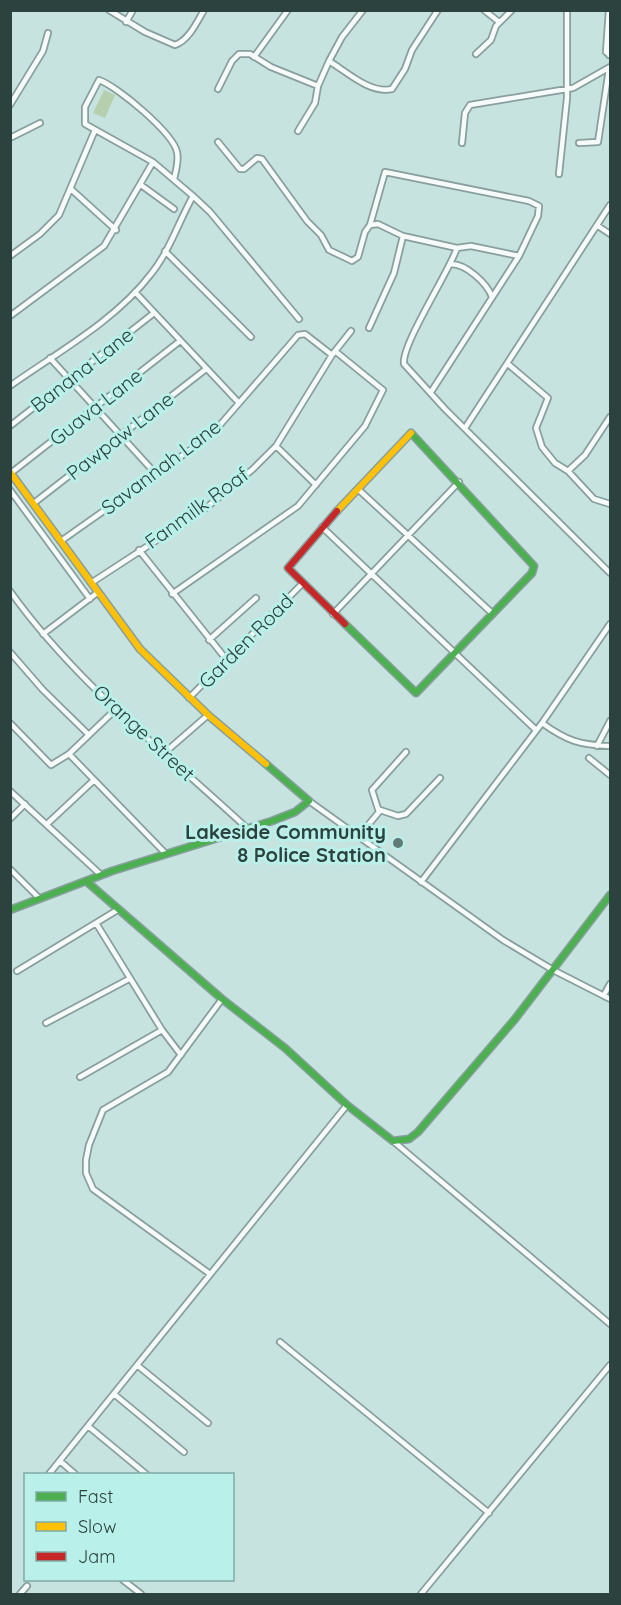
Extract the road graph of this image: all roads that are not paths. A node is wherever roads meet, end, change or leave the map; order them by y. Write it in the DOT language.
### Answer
graph roads {
  1 [pos="109,10"];
  2 [pos="133,10"];
  3 [pos="204,10"];
  4 [pos="288,10"];
  5 [pos="363,10"];
  6 [pos="438,10"];
  7 [pos="484,10"];
  8 [pos="512,10"];
  9 [pos="567,10"];
  10 [pos="609,10"];
  11 [pos="126,22"];
  12 [pos="499,22"];
  13 [pos="48,33"];
  14 [pos="610,37"];
  15 [pos="476,54"];
  16 [pos="610,55"];
  17 [pos="254,57"];
  18 [pos="329,61"];
  19 [pos="610,68"];
  20 [pos="318,86"];
  21 [pos="566,89"];
  22 [pos="218,90"];
  23 [pos="10,105"];
  24 [pos="40,123"];
  25 [pos="95,130"];
  26 [pos="298,131"];
  27 [pos="10,138"];
  28 [pos="218,142"];
  29 [pos="462,143"];
  30 [pos="579,143"];
  31 [pos="153,162"];
  32 [pos="559,174"];
  33 [pos="174,179"];
  34 [pos="141,184"];
  35 [pos="72,190"];
  36 [pos="193,196"];
  37 [pos="610,205"];
  38 [pos="174,209"];
  39 [pos="370,225"];
  40 [pos="598,226"];
  41 [pos="116,230"];
  42 [pos="610,234"];
  43 [pos="404,236"];
  44 [pos="457,248"];
  45 [pos="165,250"];
  46 [pos="10,256"];
  47 [pos="519,256"];
  48 [pos="452,264"];
  49 [pos="135,292"];
  50 [pos="492,297"];
  51 [pos="154,314"];
  52 [pos="10,316"];
  53 [pos="299,320"];
  54 [pos="369,328"];
  55 [pos="351,331"];
  56 [pos="251,337"];
  57 [pos="180,341"];
  58 [pos="334,353"];
  59 [pos="50,358"];
  60 [pos="508,364"];
  61 [pos="206,369"];
  62 [pos="71,380"];
  63 [pos="10,386"];
  64 [pos="431,392"];
  65 [pos="239,403"];
  66 [pos="95,407"];
  67 [pos="610,417"];
  68 [pos="10,426"];
  69 [pos="465,428"];
  70 [pos="122,437"];
  71 [pos="276,446"];
  72 [pos="568,471"];
  73 [pos="11,472"];
  74 [pos="155,473"];
  75 [pos="459,482"];
  76 [pos="316,485"];
  77 [pos="10,490"];
  78 [pos="358,490"];
  79 [pos="34,503"];
  80 [pos="610,504"];
  81 [pos="322,527"];
  82 [pos="408,535"];
  83 [pos="61,541"];
  84 [pos="139,550"];
  85 [pos="610,573"];
  86 [pos="371,574"];
  87 [pos="91,583"];
  88 [pos="302,584"];
  89 [pos="10,591"];
  90 [pos="98,593"];
  91 [pos="172,594"];
  92 [pos="16,598"];
  93 [pos="256,598"];
  94 [pos="90,599"];
  95 [pos="10,602"];
  96 [pos="333,614"];
  97 [pos="494,614"];
  98 [pos="610,624"];
  99 [pos="43,634"];
  100 [pos="209,640"];
  101 [pos="10,652"];
  102 [pos="455,655"];
  103 [pos="226,659"];
  104 [pos="189,698"];
  105 [pos="116,708"];
  106 [pos="208,715"];
  107 [pos="610,721"];
  108 [pos="10,723"];
  109 [pos="542,723"];
  110 [pos="536,730"];
  111 [pos="89,735"];
  112 [pos="597,746"];
  113 [pos="610,746"];
  114 [pos="406,752"];
  115 [pos="69,754"];
  116 [pos="162,755"];
  117 [pos="590,758"];
  118 [pos="610,775"];
  119 [pos="440,778"];
  120 [pos="93,781"];
  121 [pos="10,791"];
  122 [pos="309,801"];
  123 [pos="25,804"];
  124 [pos="380,810"];
  125 [pos="10,819"];
  126 [pos="47,824"];
  127 [pos="248,829"];
  128 [pos="359,836"];
  129 [pos="166,854"];
  130 [pos="10,869"];
  131 [pos="101,875"];
  132 [pos="86,881"];
  133 [pos="421,882"];
  134 [pos="610,895"];
  135 [pos="40,899"];
  136 [pos="119,909"];
  137 [pos="10,910"];
  138 [pos="96,923"];
  139 [pos="553,970"];
  140 [pos="17,971"];
  141 [pos="129,979"];
  142 [pos="610,984"];
  143 [pos="604,995"];
  144 [pos="222,999"];
  145 [pos="610,999"];
  146 [pos="46,1023"];
  147 [pos="162,1030"];
  148 [pos="182,1055"];
  149 [pos="80,1077"];
  150 [pos="347,1105"];
  151 [pos="393,1141"];
  152 [pos="210,1274"];
  153 [pos="610,1324"];
  154 [pos="280,1342"];
  155 [pos="137,1365"];
  156 [pos="610,1365"];
  157 [pos="114,1394"];
  158 [pos="208,1423"];
  159 [pos="88,1426"];
  160 [pos="184,1452"];
  161 [pos="60,1461"];
  162 [pos="50,1473"];
  163 [pos="74,1473"];
  164 [pos="145,1473"];
  165 [pos="489,1513"];
  166 [pos="124,1581"];
  167 [pos="27,1586"];
  168 [pos="22,1594"];
  169 [pos="141,1594"];
  170 [pos="421,1594"];
  1 -- 11 [label="street"];
  2 -- 11 [label="street"];
  3 -- 11 [label="street"];
  4 -- 17 [label="street"];
  5 -- 18 [label="street"];
  6 -- 18 [label="street"];
  7 -- 12 [label="street"];
  8 -- 12 [label="street"];
  9 -- 21 [label="street"];
  10 -- 16 [label="street"];
  12 -- 15 [label="street"];
  13 -- 23 [label="street"];
  14 -- 16 [label="street"];
  17 -- 20 [label="street"];
  17 -- 22 [label="street"];
  18 -- 20 [label="street"];
  19 -- 21 [label="street"];
  19 -- 30 [label="street"];
  20 -- 26 [label="street"];
  21 -- 29 [label="street"];
  21 -- 32 [label="street"];
  24 -- 27 [label="street"];
  25 -- 31 [label="street"];
  25 -- 33 [label="street"];
  25 -- 35 [label="street"];
  28 -- 39 [label="street"];
  31 -- 33 [label="street"];
  31 -- 34 [label="street"];
  33 -- 36 [label="street"];
  34 -- 38 [label="street"];
  34 -- 41 [label="street"];
  35 -- 41 [label="street"];
  35 -- 46 [label="street"];
  36 -- 45 [label="street"];
  36 -- 53 [label="street"];
  37 -- 40 [label="street"];
  39 -- 43 [label="street"];
  39 -- 47 [label="street"];
  40 -- 42 [label="street"];
  40 -- 60 [label="street"];
  41 -- 52 [label="street"];
  43 -- 44 [label="street"];
  43 -- 54 [label="street"];
  44 -- 47 [label="street"];
  44 -- 48 [label="street"];
  45 -- 49 [label="street"];
  45 -- 56 [label="street"];
  47 -- 50 [label="street"];
  48 -- 50 [label="street"];
  48 -- 64 [label="street"];
  49 -- 51 [label="street"];
  49 -- 59 [label="street"];
  50 -- 64 [label="street"];
  51 -- 57 [label="street"];
  51 -- 62 [label="street, Banana Lane"];
  55 -- 58 [label="street, Fanmilk Roaf"];
  57 -- 61 [label="street"];
  57 -- 66 [label="street, Guava Lane"];
  58 -- 65 [label="street, Savannah Lane"];
  58 -- 71 [label="street, Fanmilk Roaf"];
  58 -- 76 [label="street"];
  59 -- 62 [label="street"];
  59 -- 63 [label="street"];
  60 -- 69 [label="street"];
  60 -- 72 [label="street"];
  61 -- 65 [label="street"];
  61 -- 70 [label="street, Pawpaw Lane"];
  62 -- 66 [label="street"];
  62 -- 68 [label="street, Banana Lane"];
  64 -- 69 [label="street"];
  65 -- 74 [label="street, Savannah Lane"];
  66 -- 70 [label="street"];
  66 -- 73 [label="street, Guava Lane"];
  67 -- 72 [label="street"];
  69 -- 85 [label="street"];
  70 -- 74 [label="street"];
  70 -- 79 [label="street, Pawpaw Lane"];
  71 -- 76 [label="street"];
  71 -- 84 [label="street, Fanmilk Roaf"];
  72 -- 80 [label="street"];
  73 -- 79 [label="street"];
  74 -- 83 [label="street, Savannah Lane"];
  75 -- 78 [label="street"];
  75 -- 82 [label="street"];
  75 -- 97 [label="street"];
  76 -- 91 [label="street"];
  77 -- 94 [label="street"];
  78 -- 81 [label="street"];
  78 -- 82 [label="street"];
  79 -- 83 [label="street"];
  81 -- 86 [label="street"];
  81 -- 88 [label="street"];
  82 -- 86 [label="street"];
  82 -- 97 [label="street"];
  83 -- 87 [label="street"];
  84 -- 87 [label="street, Fanmilk Roaf"];
  84 -- 91 [label="street"];
  86 -- 96 [label="street"];
  86 -- 102 [label="street"];
  87 -- 90 [label="street"];
  88 -- 96 [label="street"];
  88 -- 103 [label="street, Garden Road"];
  89 -- 92 [label="street, Orange Street"];
  90 -- 94 [label="street"];
  90 -- 104 [label="street"];
  91 -- 100 [label="street"];
  92 -- 95 [label="street"];
  92 -- 99 [label="street, Orange Street"];
  93 -- 100 [label="street"];
  94 -- 99 [label="street"];
  96 -- 102 [label="street"];
  97 -- 102 [label="street"];
  98 -- 109 [label="street"];
  99 -- 105 [label="street, Orange Street"];
  100 -- 103 [label="street"];
  101 -- 111 [label="street"];
  102 -- 110 [label="street"];
  103 -- 104 [label="street, Garden Road"];
  104 -- 106 [label="street"];
  105 -- 111 [label="street"];
  105 -- 116 [label="street, Orange Street"];
  106 -- 116 [label="street"];
  106 -- 122 [label="street"];
  107 -- 112 [label="street"];
  108 -- 115 [label="street"];
  109 -- 110 [label="street"];
  109 -- 112 [label="street"];
  110 -- 133 [label="street"];
  111 -- 115 [label="street"];
  112 -- 113 [label="street"];
  114 -- 124 [label="street"];
  115 -- 120 [label="street"];
  116 -- 127 [label="street, Orange Street"];
  117 -- 118 [label="street"];
  119 -- 124 [label="street"];
  120 -- 126 [label="street"];
  120 -- 129 [label="street"];
  121 -- 123 [label="street"];
  122 -- 127 [label="street"];
  122 -- 128 [label="street"];
  123 -- 125 [label="street"];
  123 -- 126 [label="street"];
  124 -- 128 [label="street"];
  126 -- 131 [label="street"];
  127 -- 129 [label="street"];
  128 -- 133 [label="street"];
  129 -- 131 [label="street"];
  130 -- 135 [label="street"];
  131 -- 132 [label="street"];
  132 -- 135 [label="street"];
  132 -- 136 [label="street"];
  133 -- 139 [label="street"];
  134 -- 139 [label="street"];
  135 -- 137 [label="street"];
  136 -- 138 [label="street"];
  136 -- 144 [label="street"];
  138 -- 140 [label="street"];
  138 -- 141 [label="street"];
  139 -- 143 [label="street"];
  139 -- 151 [label="street"];
  141 -- 146 [label="street"];
  141 -- 147 [label="street"];
  142 -- 143 [label="street"];
  143 -- 145 [label="street"];
  144 -- 148 [label="street"];
  144 -- 150 [label="street"];
  147 -- 148 [label="street"];
  147 -- 149 [label="street"];
  148 -- 152 [label="street"];
  150 -- 151 [label="street"];
  150 -- 152 [label="street"];
  151 -- 153 [label="street"];
  152 -- 155 [label="street"];
  154 -- 165 [label="street"];
  155 -- 157 [label="street"];
  155 -- 158 [label="street"];
  156 -- 165 [label="street"];
  157 -- 159 [label="street"];
  157 -- 160 [label="street"];
  159 -- 161 [label="street"];
  159 -- 164 [label="street"];
  161 -- 162 [label="street"];
  161 -- 163 [label="street"];
  165 -- 170 [label="street"];
  166 -- 169 [label="street"];
  167 -- 168 [label="street"];
}
